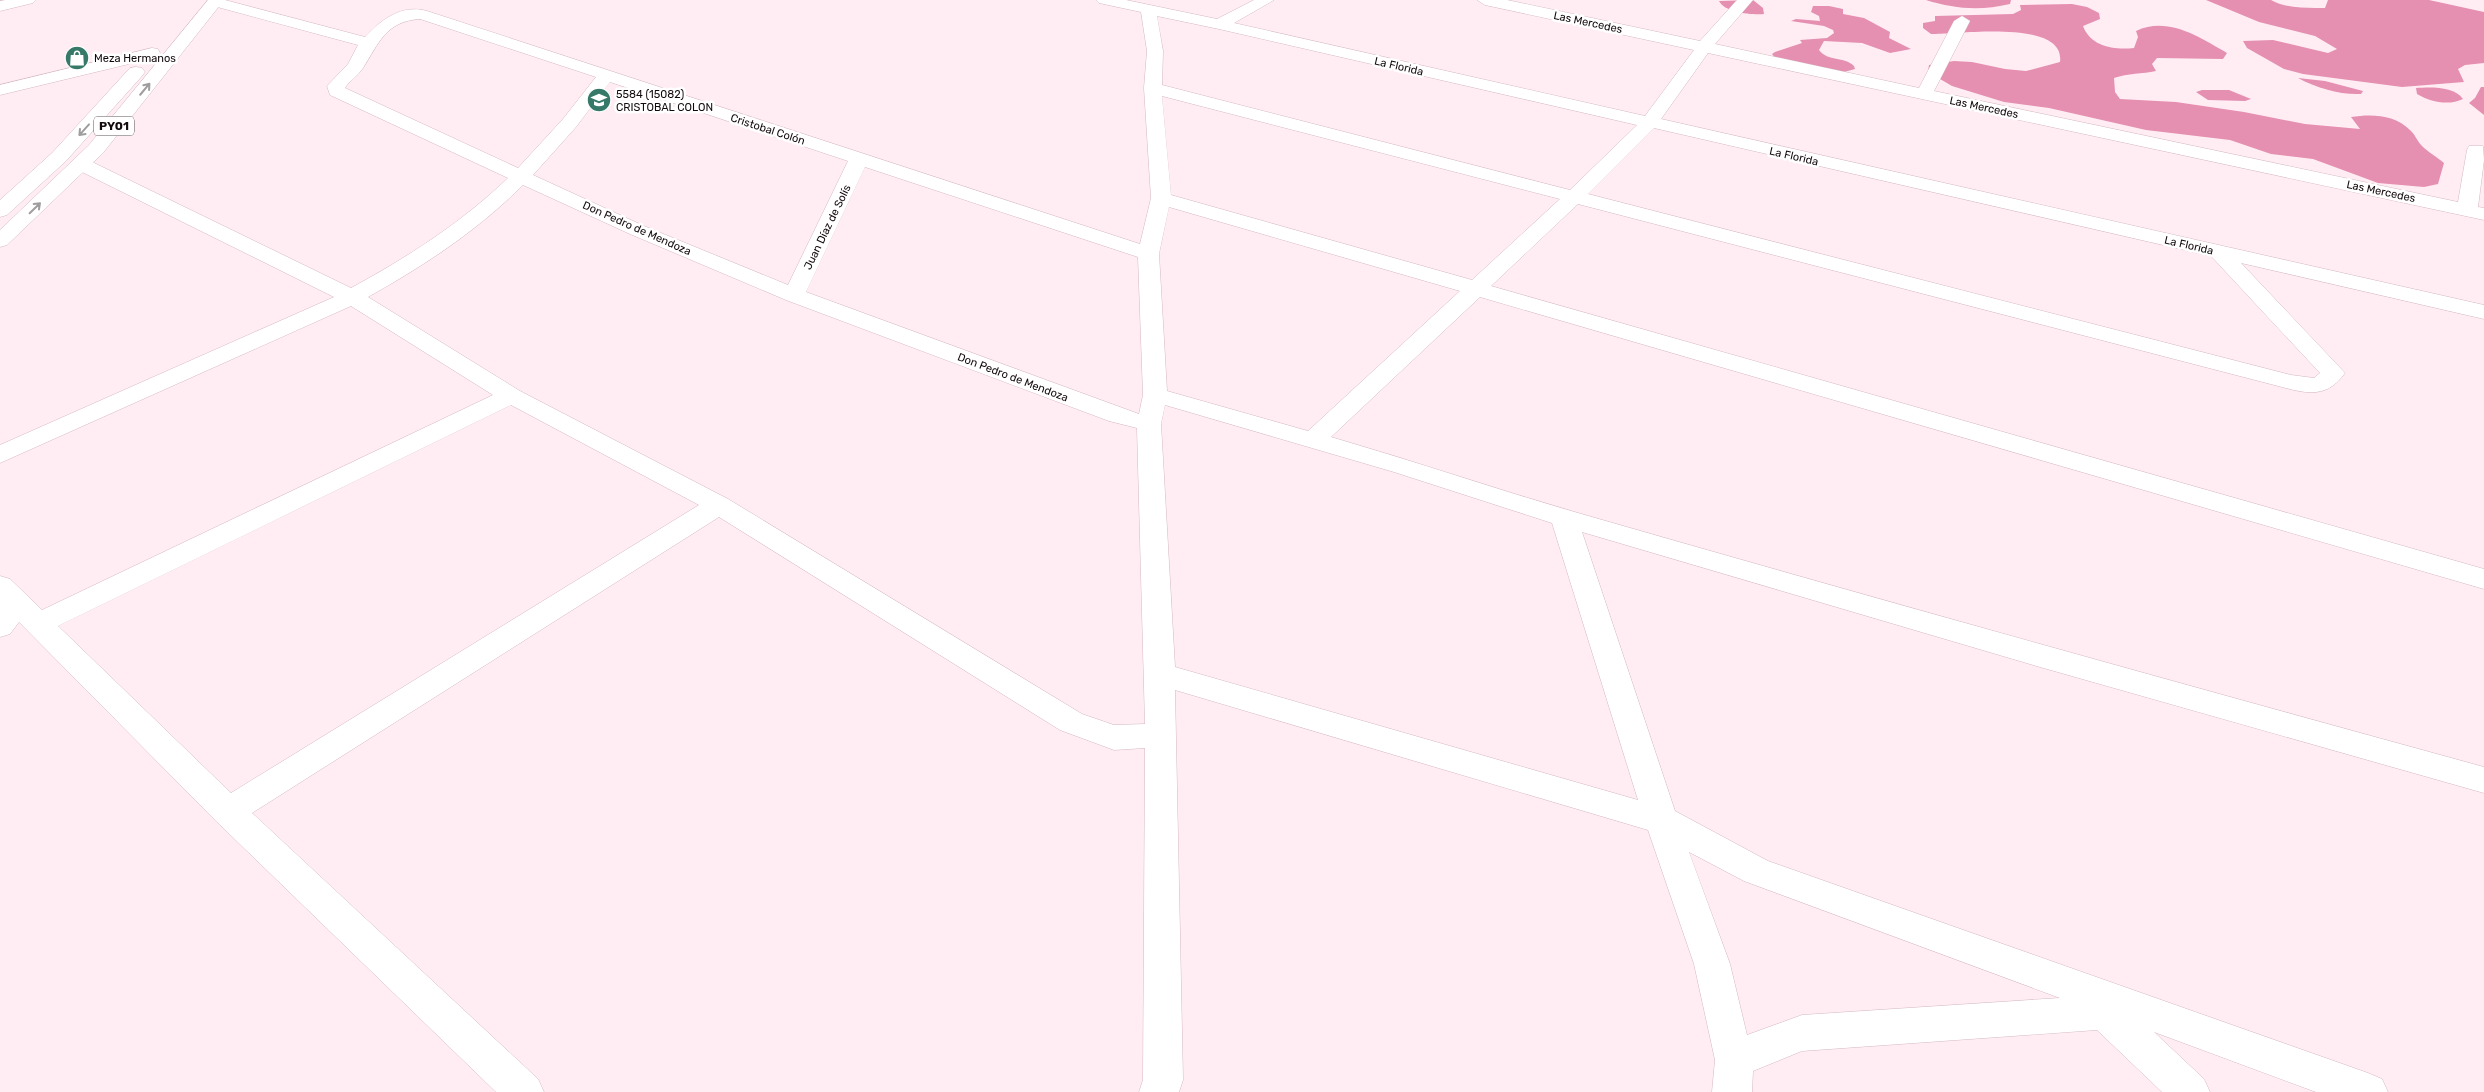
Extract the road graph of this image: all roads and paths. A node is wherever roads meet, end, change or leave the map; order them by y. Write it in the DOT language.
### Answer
graph roads {
  1 [pos="28,0"];
  2 [pos="1104,0"];
  3 [pos="1266,0"];
  4 [pos="1485,0"];
  5 [pos="1746,0"];
  6 [pos="209,1"];
  7 [pos="1507,2"];
  8 [pos="0,6"];
  9 [pos="1148,10"];
  10 [pos="1962,21"];
  11 [pos="1219,24"];
  12 [pos="368,43"];
  13 [pos="1704,47"];
  14 [pos="152,53"];
  15 [pos="606,75"];
  16 [pos="1153,88"];
  17 [pos="0,90"];
  18 [pos="1924,94"];
  19 [pos="1649,123"];
  20 [pos="2476,150"];
  21 [pos="860,159"];
  22 [pos="81,164"];
  23 [pos="523,176"];
  24 [pos="1575,196"];
  25 [pos="1161,198"];
  26 [pos="0,211"];
  27 [pos="2476,212"];
  28 [pos="0,241"];
  29 [pos="2219,252"];
  30 [pos="1148,254"];
  31 [pos="1475,289"];
  32 [pos="794,295"];
  33 [pos="352,297"];
  34 [pos="2484,312"];
  35 [pos="511,396"];
  36 [pos="1152,410"];
  37 [pos="1312,441"];
  38 [pos="0,455"];
  39 [pos="719,505"];
  40 [pos="1564,518"];
  41 [pos="2484,578"];
  42 [pos="13,610"];
  43 [pos="1160,674"];
  44 [pos="1160,733"];
  45 [pos="2484,780"];
  46 [pos="228,811"];
  47 [pos="1662,820"];
  48 [pos="2143,1009"];
  49 [pos="2106,1012"];
  50 [pos="1733,1076"];
  51 [pos="524,1092"];
  52 [pos="1159,1092"];
  53 [pos="2190,1092"];
  54 [pos="2368,1092"];
  1 -- 8 [label="main road"];
  2 -- 9 [label="main road, La Florida"];
  3 -- 11 [label="main road"];
  4 -- 7 [label="main road, Las Mercedes"];
  5 -- 13 [label="main road"];
  6 -- 12 [label="main road"];
  6 -- 14 [label="main road, PY01"];
  22 -- 6 [label="main road, PY01, one-way"];
  7 -- 13 [label="main road, Las Mercedes"];
  9 -- 11 [label="main road, La Florida"];
  9 -- 16 [label="main road"];
  10 -- 18 [label="main road"];
  11 -- 19 [label="main road, La Florida"];
  12 -- 15 [label="main road, Cristobal Colón"];
  12 -- 23 [label="main road, Don Pedro de Mendoza"];
  13 -- 18 [label="main road, Las Mercedes"];
  13 -- 19 [label="main road"];
  14 -- 17 [label="main road"];
  14 -- 26 [label="main road, PY01, one-way"];
  15 -- 21 [label="main road, Cristobal Colón"];
  15 -- 23 [label="main road"];
  16 -- 24 [label="main road"];
  16 -- 25 [label="main road"];
  18 -- 27 [label="main road, Las Mercedes"];
  19 -- 24 [label="main road"];
  19 -- 29 [label="main road, La Florida"];
  20 -- 27 [label="main road"];
  21 -- 30 [label="main road, Cristobal Colón"];
  21 -- 32 [label="main road, Juan Díaz de Solís"];
  28 -- 22 [label="main road, PY01, one-way"];
  22 -- 33 [label="main road"];
  23 -- 32 [label="main road, Don Pedro de Mendoza"];
  23 -- 33 [label="main road"];
  24 -- 29 [label="main road"];
  24 -- 31 [label="main road"];
  25 -- 30 [label="main road"];
  25 -- 31 [label="main road"];
  29 -- 34 [label="main road, La Florida"];
  30 -- 36 [label="main road"];
  31 -- 37 [label="main road"];
  31 -- 41 [label="main road"];
  32 -- 36 [label="main road, Don Pedro de Mendoza"];
  33 -- 35 [label="main road"];
  33 -- 38 [label="main road"];
  35 -- 39 [label="main road"];
  35 -- 42 [label="main road"];
  36 -- 37 [label="main road, Don Pedro de Mendoza"];
  36 -- 43 [label="main road"];
  37 -- 40 [label="main road, Don Pedro de Mendoza"];
  39 -- 44 [label="main road"];
  39 -- 46 [label="main road"];
  40 -- 45 [label="main road, Don Pedro de Mendoza"];
  40 -- 47 [label="main road"];
  42 -- 46 [label="main road"];
  43 -- 44 [label="main road"];
  43 -- 47 [label="main road"];
  44 -- 52 [label="main road"];
  46 -- 51 [label="main road"];
  47 -- 48 [label="main road"];
  47 -- 50 [label="main road"];
  48 -- 49 [label="main road"];
  48 -- 54 [label="main road"];
  49 -- 50 [label="main road"];
  49 -- 53 [label="main road"];
}
